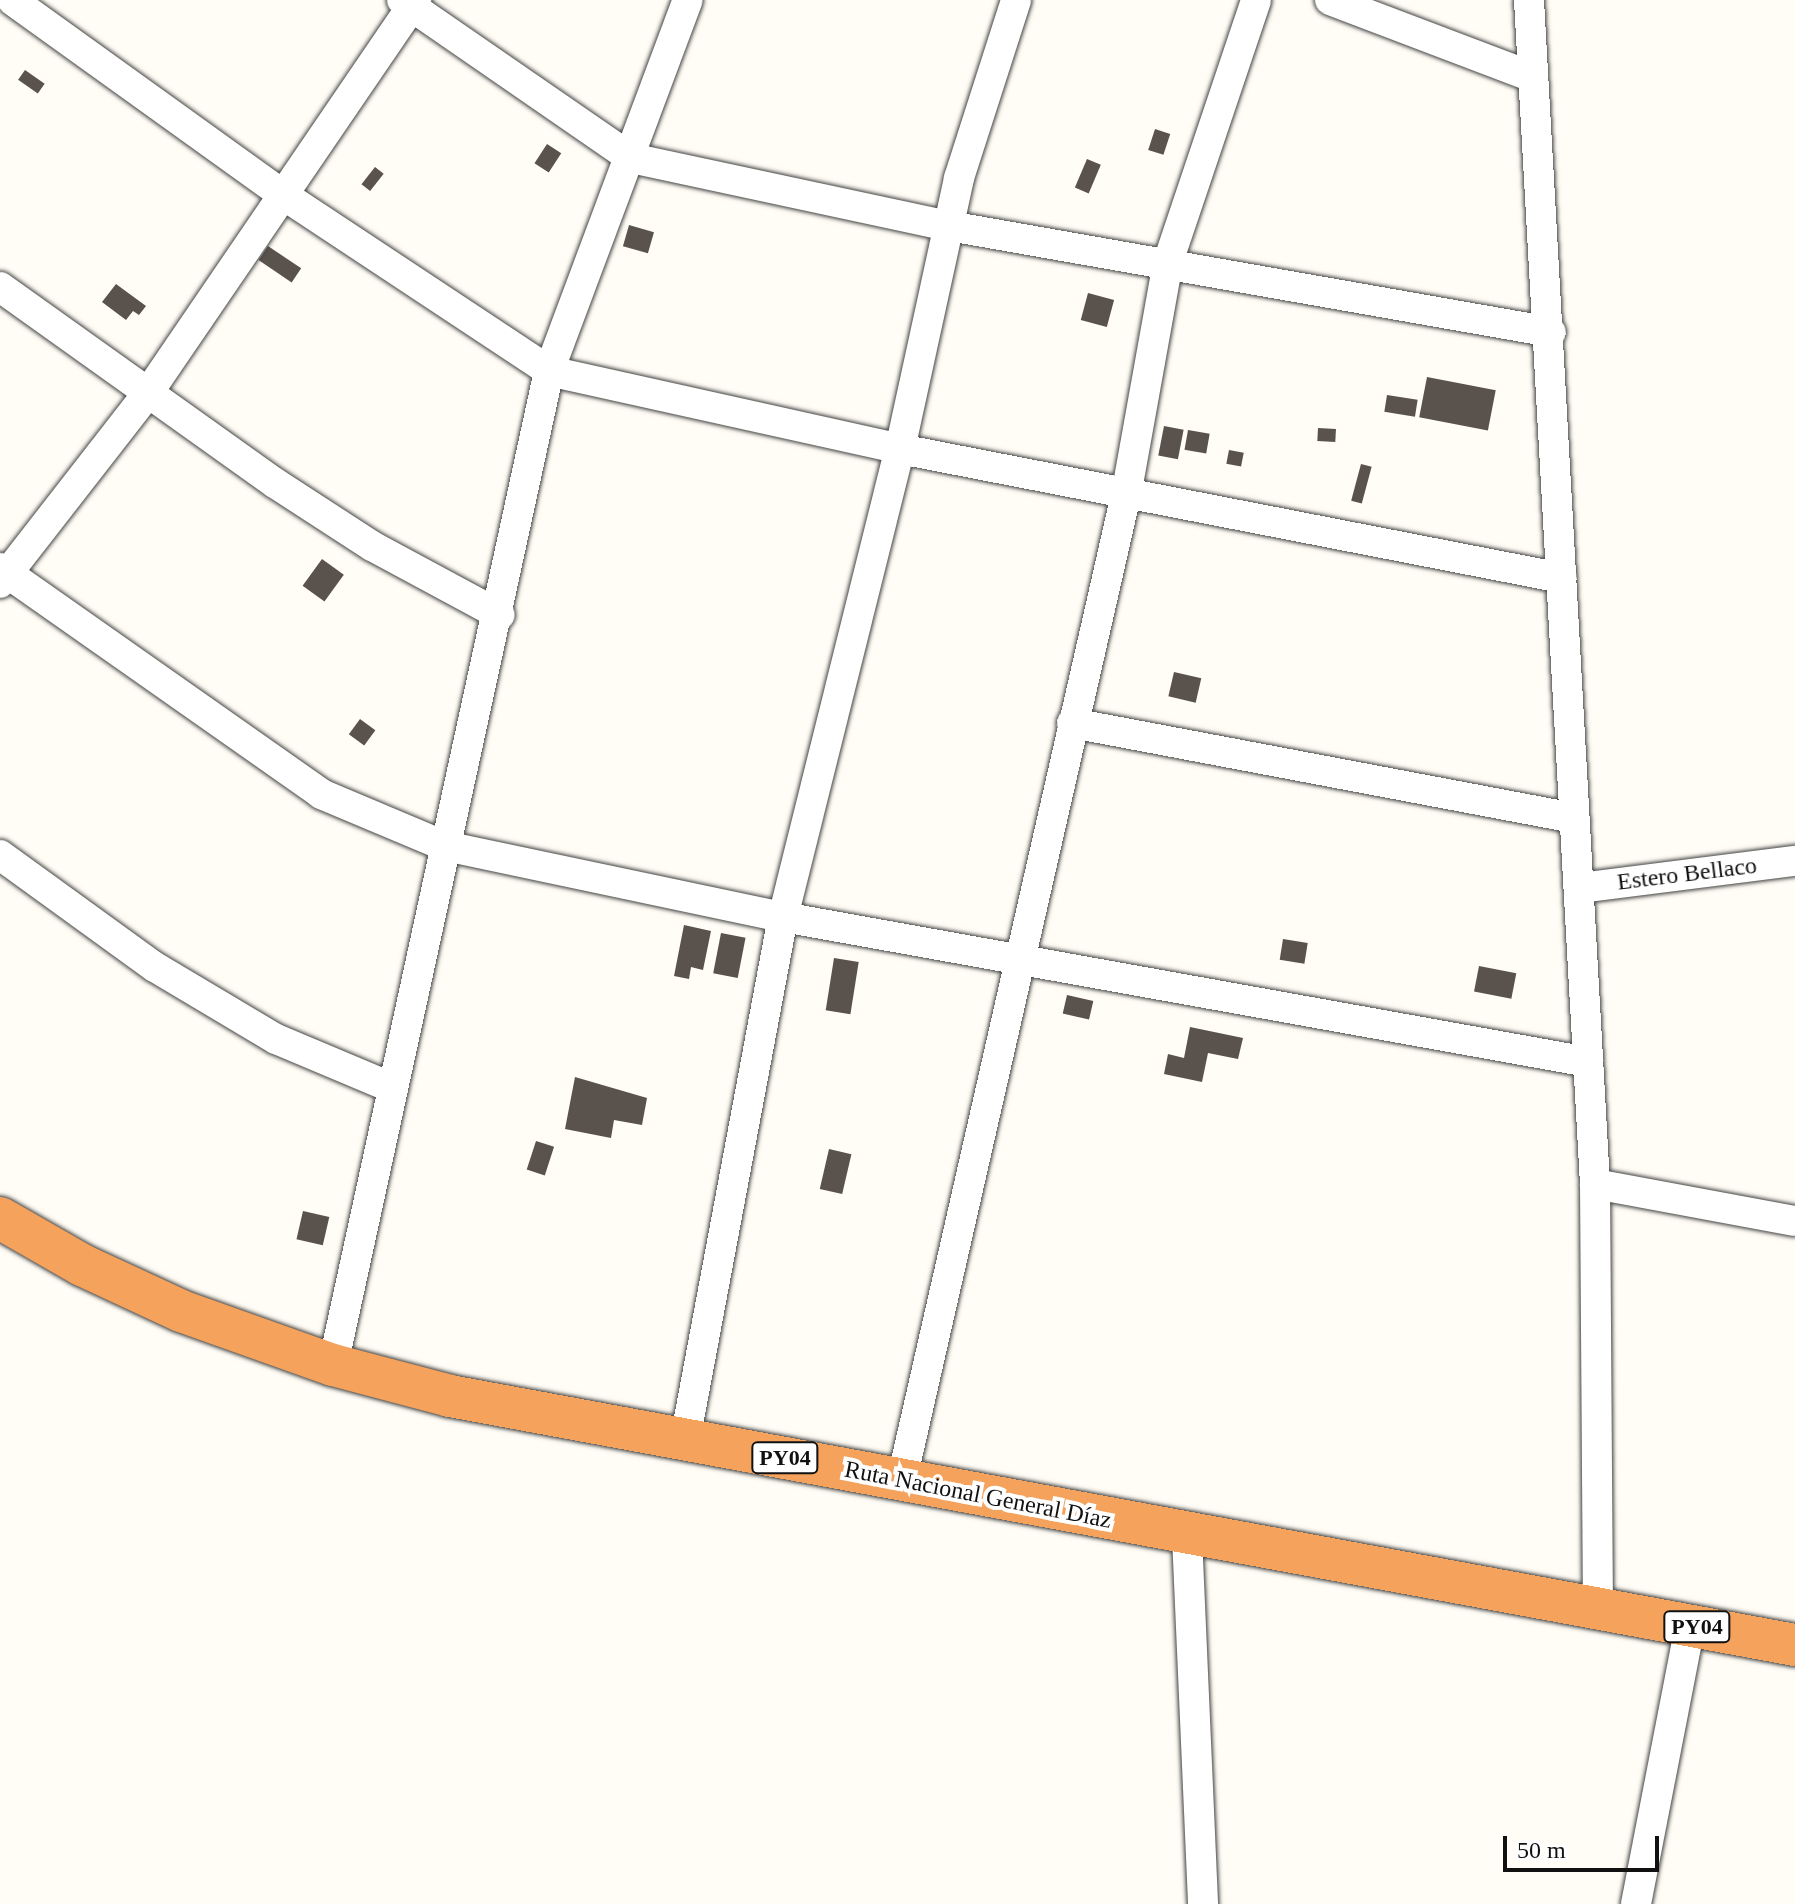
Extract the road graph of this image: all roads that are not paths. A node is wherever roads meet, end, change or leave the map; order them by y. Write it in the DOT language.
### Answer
graph roads {
  1 [pos="12,0"];
  2 [pos="688,0"];
  3 [pos="1016,0"];
  4 [pos="1256,0"];
  5 [pos="1330,0"];
  6 [pos="1529,0"];
  7 [pos="410,2"];
  8 [pos="1533,77"];
  9 [pos="631,158"];
  10 [pos="285,196"];
  11 [pos="949,226"];
  12 [pos="1168,262"];
  13 [pos="0,287"];
  14 [pos="1551,332"];
  15 [pos="549,371"];
  16 [pos="148,393"];
  17 [pos="900,449"];
  18 [pos="1127,490"];
  19 [pos="2,575"];
  20 [pos="1562,578"];
  21 [pos="500,615"];
  22 [pos="1072,723"];
  23 [pos="1574,818"];
  24 [pos="445,846"];
  25 [pos="0,855"];
  26 [pos="1795,861"];
  27 [pos="1580,888"];
  28 [pos="783,917"];
  29 [pos="1023,959"];
  30 [pos="1588,1062"];
  31 [pos="390,1087"];
  32 [pos="1595,1184"];
  33 [pos="0,1218"];
  34 [pos="1795,1221"];
  35 [pos="333,1365"];
  36 [pos="685,1440"];
  37 [pos="902,1479"];
  38 [pos="1187,1536"];
  39 [pos="1598,1609"];
  40 [pos="1690,1626"];
  41 [pos="1795,1645"];
  42 [pos="1203,1904"];
  43 [pos="1636,1904"];
  1 -- 10 [label="street"];
  2 -- 9 [label="street"];
  3 -- 11 [label="street"];
  4 -- 12 [label="street"];
  5 -- 8 [label="street"];
  6 -- 8 [label="street"];
  7 -- 9 [label="street"];
  7 -- 10 [label="street"];
  8 -- 14 [label="street"];
  9 -- 11 [label="street"];
  9 -- 15 [label="street"];
  10 -- 15 [label="street"];
  10 -- 16 [label="street"];
  11 -- 12 [label="street"];
  11 -- 17 [label="street"];
  12 -- 14 [label="street"];
  12 -- 18 [label="street"];
  13 -- 16 [label="street"];
  14 -- 20 [label="street"];
  15 -- 17 [label="street"];
  15 -- 21 [label="street"];
  16 -- 19 [label="street"];
  16 -- 21 [label="street"];
  17 -- 18 [label="street"];
  17 -- 28 [label="street"];
  18 -- 20 [label="street"];
  18 -- 22 [label="street"];
  19 -- 24 [label="street"];
  20 -- 23 [label="street"];
  21 -- 24 [label="street"];
  22 -- 23 [label="street"];
  22 -- 29 [label="street"];
  23 -- 27 [label="street"];
  24 -- 28 [label="street"];
  24 -- 31 [label="street"];
  25 -- 31 [label="street"];
  26 -- 27 [label="street, Estero Bellaco"];
  27 -- 30 [label="street"];
  28 -- 29 [label="street"];
  28 -- 36 [label="street"];
  29 -- 30 [label="street"];
  29 -- 37 [label="street"];
  30 -- 32 [label="street"];
  31 -- 35 [label="street"];
  32 -- 34 [label="street"];
  32 -- 39 [label="street"];
  33 -- 35 [label="highway, Ruta Nacional General Díaz / PY04"];
  35 -- 36 [label="highway, Ruta Nacional General Díaz / PY04"];
  36 -- 37 [label="highway, Ruta Nacional General Díaz / PY04"];
  37 -- 38 [label="highway, Ruta Nacional General Díaz / PY04"];
  38 -- 39 [label="highway, Ruta Nacional General Díaz / PY04"];
  38 -- 42 [label="street"];
  39 -- 40 [label="highway, Ruta Nacional General Díaz / PY04"];
  40 -- 41 [label="highway, Ruta Nacional General Díaz / PY04"];
  40 -- 43 [label="street"];
}
